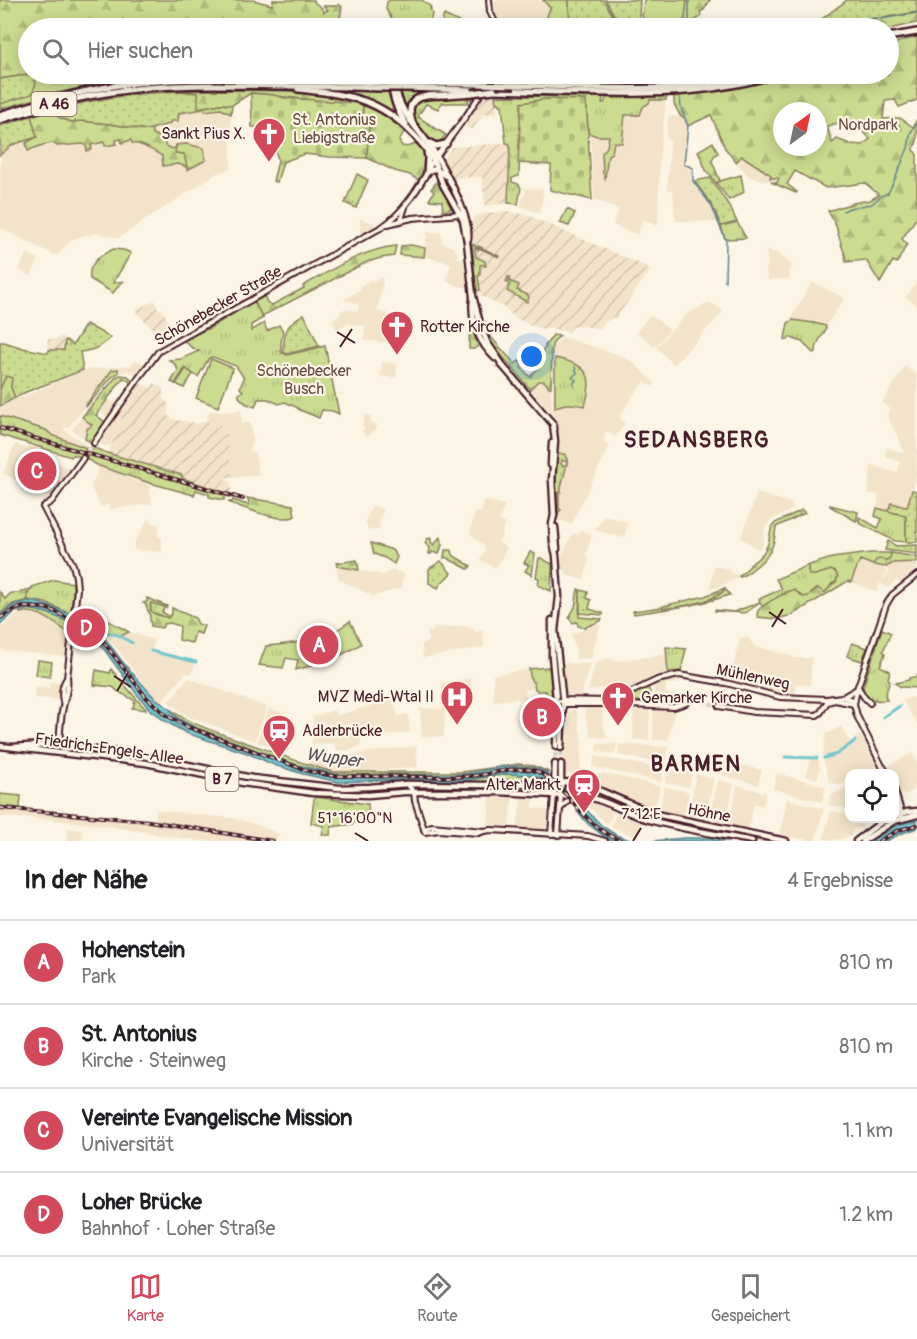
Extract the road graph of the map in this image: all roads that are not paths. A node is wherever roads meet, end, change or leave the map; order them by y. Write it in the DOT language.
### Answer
graph roads {
  1 [pos="489,0"];
  2 [pos="493,18"];
  3 [pos="917,34"];
  4 [pos="899,37"];
  5 [pos="131,84"];
  6 [pos="359,84"];
  7 [pos="391,84"];
  8 [pos="406,84"];
  9 [pos="465,84"];
  10 [pos="487,84"];
  11 [pos="718,84"];
  12 [pos="730,84"];
  13 [pos="384,85"];
  14 [pos="282,86"];
  15 [pos="403,86"];
  16 [pos="710,86"];
  17 [pos="474,88"];
  18 [pos="513,88"];
  19 [pos="0,115"];
  20 [pos="0,120"];
  21 [pos="412,128"];
  22 [pos="446,144"];
  23 [pos="427,145"];
  24 [pos="436,159"];
  25 [pos="436,169"];
  26 [pos="427,173"];
  27 [pos="446,176"];
  28 [pos="406,204"];
  29 [pos="458,205"];
  30 [pos="462,213"];
  31 [pos="448,214"];
  32 [pos="394,218"];
  33 [pos="412,218"];
  34 [pos="401,220"];
  35 [pos="386,225"];
  36 [pos="94,443"];
  37 [pos="83,458"];
  38 [pos="917,575"];
  39 [pos="558,606"];
  40 [pos="857,687"];
  41 [pos="627,694"];
  42 [pos="842,697"];
  43 [pos="557,702"];
  44 [pos="563,702"];
  45 [pos="854,702"];
  46 [pos="686,703"];
  47 [pos="870,703"];
  48 [pos="629,705"];
  49 [pos="719,706"];
  50 [pos="0,746"];
  51 [pos="59,746"];
  52 [pos="12,747"];
  53 [pos="60,754"];
  54 [pos="555,769"];
  55 [pos="884,769"];
  56 [pos="562,779"];
  57 [pos="545,782"];
  58 [pos="575,782"];
  59 [pos="407,784"];
  60 [pos="554,785"];
  61 [pos="327,787"];
  62 [pos="404,792"];
  63 [pos="414,792"];
  64 [pos="327,794"];
  65 [pos="543,795"];
  66 [pos="554,795"];
  67 [pos="561,795"];
  68 [pos="574,796"];
  69 [pos="415,801"];
  70 [pos="554,803"];
  71 [pos="561,809"];
  72 [pos="917,813"];
  73 [pos="899,816"];
  74 [pos="560,823"];
  75 [pos="880,823"];
  76 [pos="890,823"];
  77 [pos="552,824"];
  78 [pos="543,834"];
  79 [pos="551,834"];
  80 [pos="558,835"];
  81 [pos="569,835"];
  82 [pos="777,840"];
  83 [pos="605,841"];
  84 [pos="752,841"];
  85 [pos="786,841"];
  86 [pos="855,841"];
  87 [pos="863,841"];
  1 -- 2 [label="main road"];
  3 -- 4 [label="highway"];
  5 -- 19 [label="highway, A 46"];
  6 -- 13 [label="highway, A 46"];
  7 -- 21 [label="highway"];
  8 -- 15 [label="highway"];
  9 -- 17 [label="highway"];
  10 -- 22 [label="main road"];
  11 -- 16 [label="highway, A 46"];
  12 -- 16 [label="highway, A 46"];
  13 -- 14 [label="highway, A 46"];
  13 -- 15 [label="highway, A 46, bridge"];
  14 -- 20 [label="highway, A 46"];
  14 -- 21 [label="highway"];
  15 -- 17 [label="highway, A 46"];
  16 -- 18 [label="highway, A 46"];
  17 -- 18 [label="highway, A 46, bridge"];
  17 -- 18 [label="highway, A 46, bridge"];
  17 -- 21 [label="highway"];
  21 -- 23 [label="highway"];
  22 -- 23 [label="highway"];
  22 -- 24 [label="main road"];
  23 -- 24 [label="highway"];
  23 -- 26 [label="highway"];
  24 -- 25 [label="main road"];
  24 -- 26 [label="main road"];
  24 -- 27 [label="main road"];
  25 -- 26 [label="main road"];
  25 -- 27 [label="main road"];
  25 -- 29 [label="main road"];
  26 -- 28 [label="main road"];
  27 -- 29 [label="main road"];
  28 -- 32 [label="main road, Schönebecker Straße"];
  28 -- 33 [label="main road"];
  28 -- 34 [label="main road"];
  29 -- 30 [label="main road"];
  29 -- 31 [label="main road"];
  30 -- 31 [label="main road, Schönebecker Straße"];
  30 -- 39 [label="main road"];
  31 -- 33 [label="main road, Schönebecker Straße"];
  32 -- 34 [label="main road"];
  32 -- 35 [label="main road, Schönebecker Straße"];
  33 -- 34 [label="main road, Schönebecker Straße"];
  34 -- 35 [label="main road, Schönebecker Straße"];
  35 -- 36 [label="main road, Schönebecker Straße"];
  37 -- 51 [label="main road"];
  38 -- 40 [label="main road"];
  39 -- 43 [label="main road"];
  39 -- 44 [label="main road"];
  40 -- 42 [label="main road"];
  40 -- 45 [label="main road"];
  40 -- 47 [label="main road"];
  41 -- 42 [label="main road, Mühlenweg"];
  41 -- 44 [label="main road"];
  41 -- 48 [label="main road"];
  42 -- 45 [label="main road, Mühlenweg"];
  43 -- 44 [label="main road"];
  43 -- 44 [label="main road"];
  44 -- 48 [label="main road"];
  45 -- 49 [label="main road"];
  45 -- 55 [label="main road"];
  46 -- 48 [label="main road"];
  50 -- 52 [label="main road, Friedrich-Engels-Allee / B 7"];
  51 -- 52 [label="main road, Friedrich-Engels-Allee / B 7"];
  51 -- 53 [label="main road"];
  51 -- 61 [label="main road, Friedrich-Engels-Allee / B 7"];
  52 -- 53 [label="main road, Friedrich-Engels-Allee / B 7"];
  53 -- 64 [label="main road, Friedrich-Engels-Allee / B 7"];
  54 -- 56 [label="main road"];
  54 -- 57 [label="main road"];
  54 -- 60 [label="main road"];
  56 -- 58 [label="main road, Höhne / B 7"];
  56 -- 58 [label="main road"];
  56 -- 60 [label="main road, Friedrich-Engels-Allee / B 7"];
  56 -- 67 [label="main road"];
  57 -- 59 [label="main road, Friedrich-Engels-Allee / B 7"];
  57 -- 60 [label="main road, Friedrich-Engels-Allee / B 7"];
  58 -- 82 [label="main road, Höhne / B 7"];
  59 -- 61 [label="main road, Friedrich-Engels-Allee / B 7"];
  59 -- 63 [label="main road"];
  60 -- 66 [label="main road"];
  61 -- 64 [label="main road"];
  62 -- 63 [label="main road, Friedrich-Engels-Allee / B 7"];
  62 -- 64 [label="main road, Friedrich-Engels-Allee / B 7"];
  62 -- 69 [label="main road"];
  63 -- 65 [label="main road, Friedrich-Engels-Allee / B 7"];
  63 -- 69 [label="main road"];
  65 -- 66 [label="main road, Friedrich-Engels-Allee / B 7"];
  65 -- 70 [label="main road"];
  66 -- 67 [label="main road, Friedrich-Engels-Allee / B 7"];
  66 -- 70 [label="main road"];
  67 -- 68 [label="main road, Höhne / B 7"];
  67 -- 71 [label="main road"];
  68 -- 71 [label="main road"];
  68 -- 84 [label="main road, Höhne / B 7"];
  69 -- 78 [label="main road"];
  70 -- 77 [label="main road"];
  71 -- 74 [label="main road"];
  72 -- 73 [label="main road"];
  74 -- 80 [label="main road"];
  74 -- 81 [label="main road"];
  75 -- 86 [label="main road"];
  76 -- 87 [label="main road"];
  77 -- 78 [label="main road"];
  77 -- 79 [label="main road"];
  78 -- 79 [label="main road"];
  79 -- 80 [label="main road"];
  80 -- 81 [label="main road"];
  81 -- 83 [label="main road"];
  82 -- 85 [label="main road, Höhne / B 7"];
}
